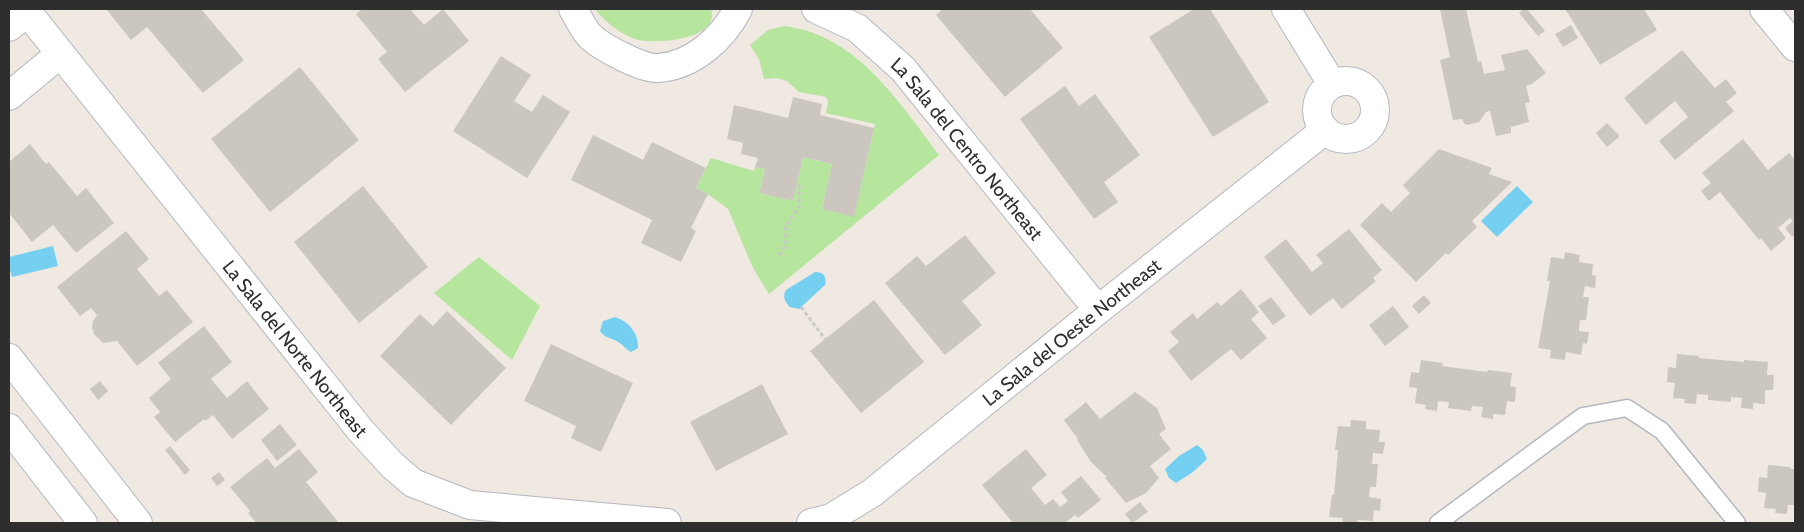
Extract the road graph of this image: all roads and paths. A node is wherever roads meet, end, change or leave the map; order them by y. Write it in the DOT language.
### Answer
graph roads {
  1 [pos="573,9"];
  2 [pos="738,9"];
  3 [pos="816,9"];
  4 [pos="1286,9"];
  5 [pos="1764,9"];
  6 [pos="20,16"];
  7 [pos="1795,47"];
  8 [pos="60,54"];
  9 [pos="1332,84"];
  10 [pos="9,96"];
  11 [pos="1325,130"];
  12 [pos="796,185"];
  13 [pos="779,255"];
  14 [pos="801,307"];
  15 [pos="1098,310"];
  16 [pos="825,339"];
  17 [pos="9,358"];
  18 [pos="9,428"];
  19 [pos="605,520"];
  20 [pos="83,523"];
  21 [pos="138,523"];
  22 [pos="667,523"];
  23 [pos="811,523"];
  24 [pos="1438,523"];
  25 [pos="1738,523"];
  1 -- 2 [label="street"];
  3 -- 15 [label="street, La Sala del Centro Northeast"];
  4 -- 9 [label="street"];
  5 -- 7 [label="street"];
  6 -- 8 [label="street, La Sala del Norte Northeast"];
  8 -- 10 [label="street"];
  8 -- 19 [label="street, La Sala del Norte Northeast"];
  9 -- 11 [label="street"];
  9 -- 11 [label="street"];
  11 -- 15 [label="street, La Sala del Oeste Northeast"];
  12 -- 13 [label="path"];
  14 -- 16 [label="path"];
  15 -- 23 [label="street, La Sala del Oeste Northeast"];
  17 -- 21 [label="street"];
  18 -- 20 [label="street"];
  19 -- 22 [label="street"];
  24 -- 25 [label="lane"];
}
